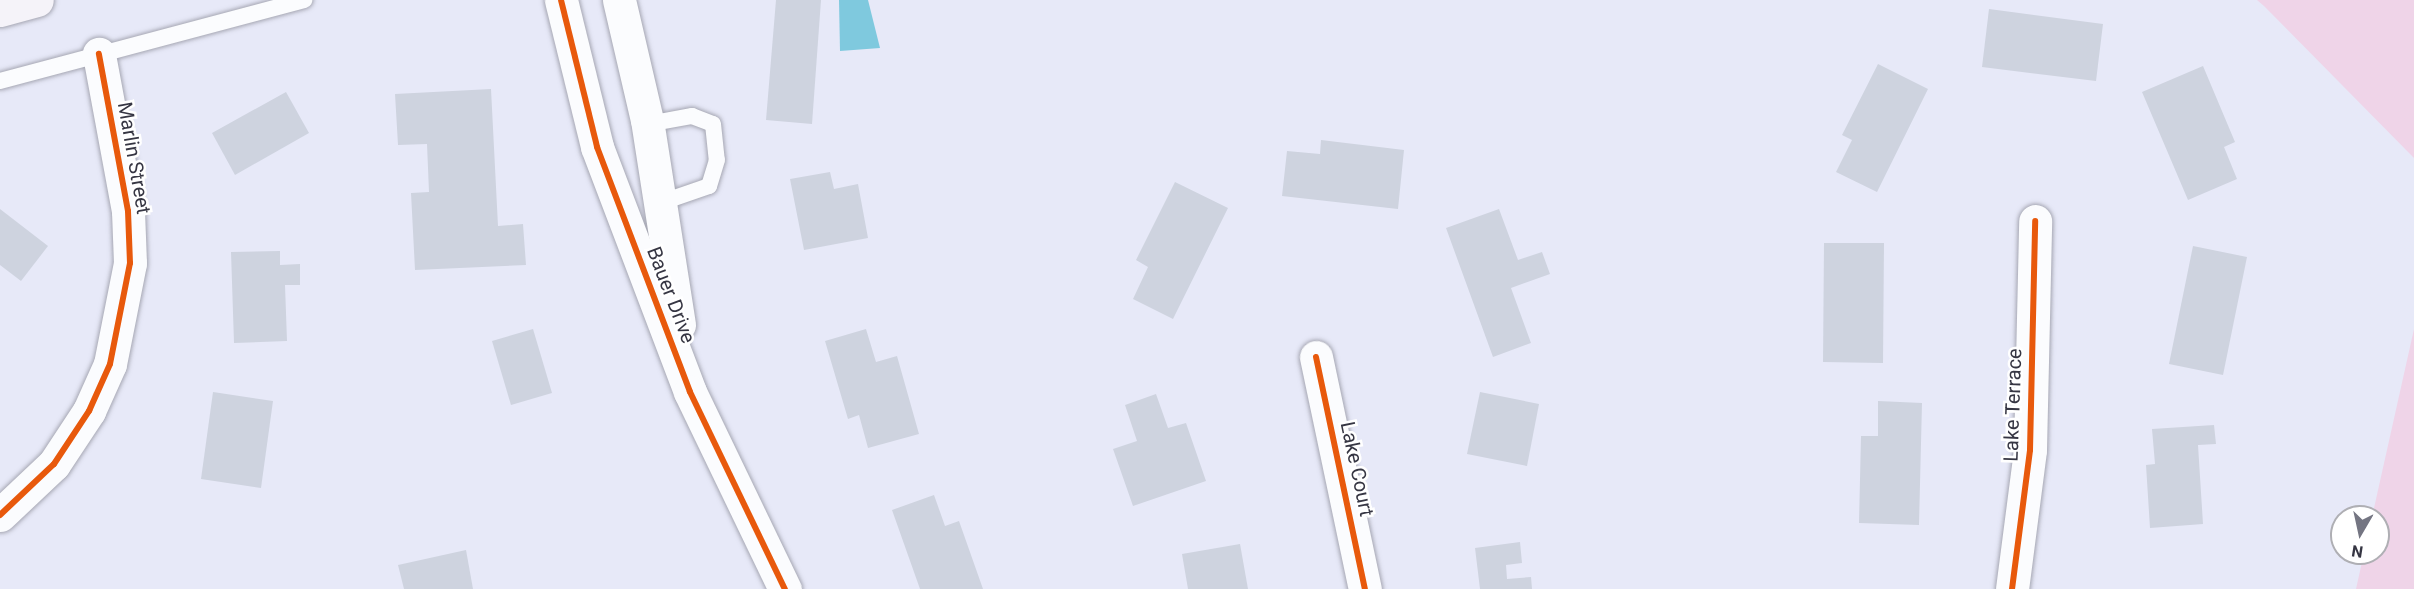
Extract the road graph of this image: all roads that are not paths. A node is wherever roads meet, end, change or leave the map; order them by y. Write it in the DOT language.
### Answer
graph roads {
  1 [pos="36,0"];
  2 [pos="304,0"];
  3 [pos="561,0"];
  4 [pos="620,0"];
  5 [pos="0,10"];
  6 [pos="99,54"];
  7 [pos="0,81"];
  8 [pos="648,124"];
  9 [pos="660,203"];
  10 [pos="2035,221"];
  11 [pos="1316,357"];
  12 [pos="690,392"];
  13 [pos="0,515"];
  14 [pos="785,589"];
  15 [pos="1365,589"];
  16 [pos="2012,589"];
  1 -- 5 [label="main road"];
  2 -- 6 [label="lane"];
  3 -- 12 [label="street, Bauer Drive"];
  4 -- 8 [label="street, Bauer Drive"];
  6 -- 7 [label="lane"];
  6 -- 13 [label="street, Marlin Street"];
  8 -- 9 [label="street, Bauer Drive"];
  8 -- 9 [label="lane"];
  9 -- 12 [label="street, Bauer Drive"];
  10 -- 16 [label="street, Lake Terrace"];
  11 -- 15 [label="street, Lake Court"];
  12 -- 14 [label="street, Bauer Drive"];
}
